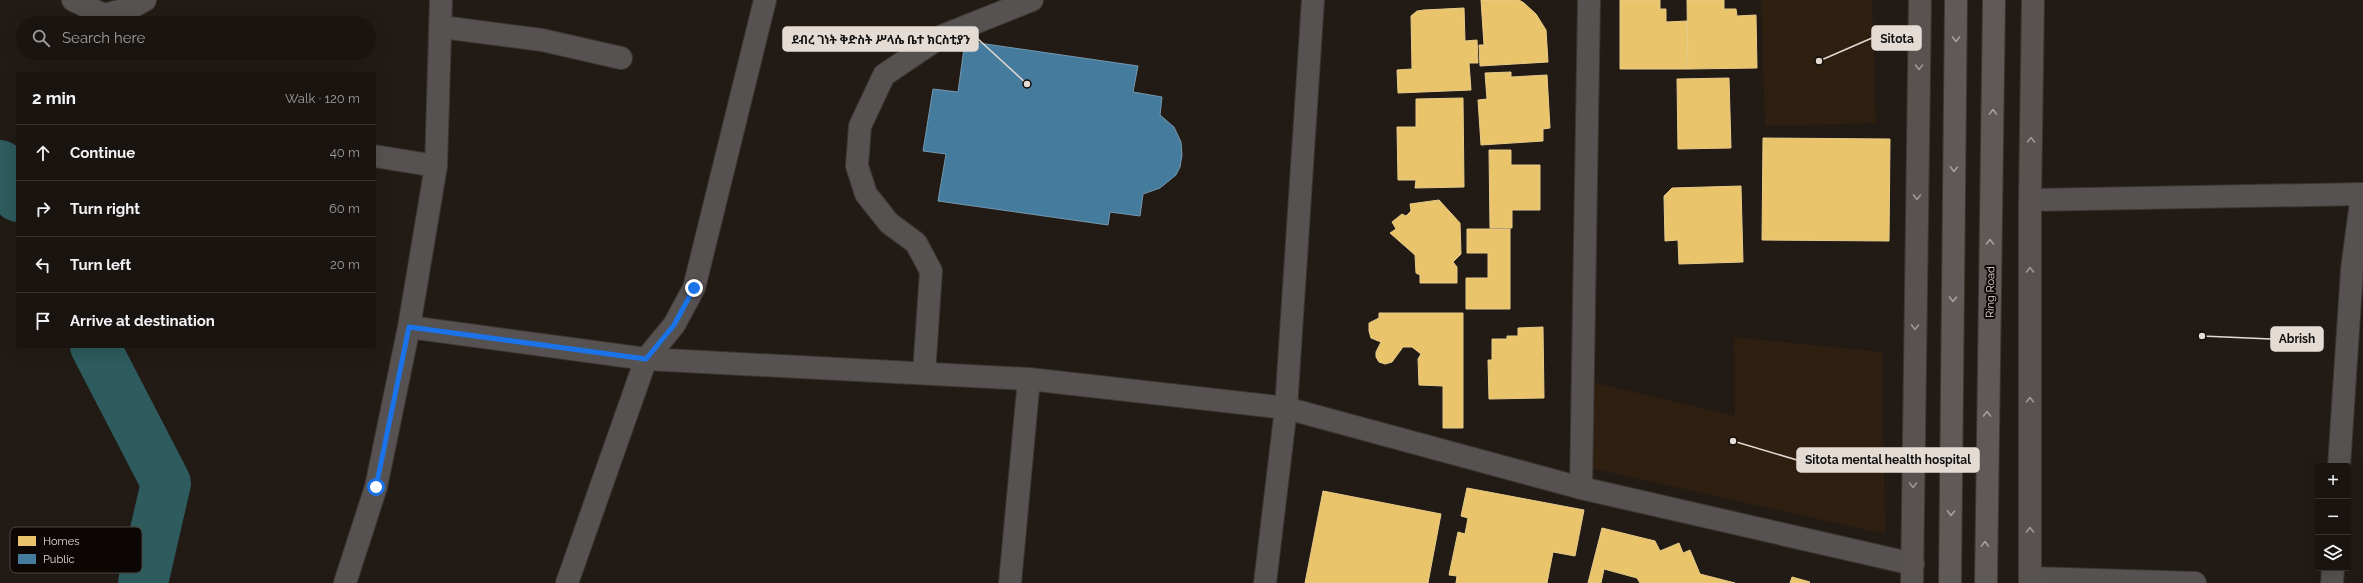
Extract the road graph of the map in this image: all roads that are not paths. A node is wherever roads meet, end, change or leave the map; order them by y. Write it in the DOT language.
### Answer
graph roads {
  1 [pos="73,0"];
  2 [pos="145,0"];
  3 [pos="441,0"];
  4 [pos="765,0"];
  5 [pos="1032,0"];
  6 [pos="1313,0"];
  7 [pos="1589,0"];
  8 [pos="1920,0"];
  9 [pos="1956,0"];
  10 [pos="1994,0"];
  11 [pos="2034,0"];
  12 [pos="442,27"];
  13 [pos="621,58"];
  14 [pos="376,156"];
  15 [pos="436,166"];
  16 [pos="2363,194"];
  17 [pos="2030,200"];
  18 [pos="409,327"];
  19 [pos="646,359"];
  20 [pos="924,373"];
  21 [pos="1029,379"];
  22 [pos="1286,408"];
  23 [pos="2340,463"];
  24 [pos="1581,488"];
  25 [pos="2333,571"];
  26 [pos="1913,573"];
  27 [pos="2030,581"];
  28 [pos="345,583"];
  29 [pos="567,583"];
  30 [pos="1010,583"];
  31 [pos="1265,583"];
  32 [pos="1950,583"];
  33 [pos="1986,583"];
  34 [pos="2195,583"];
  35 [pos="2332,583"];
  1 -- 2 [label="street"];
  3 -- 12 [label="street"];
  4 -- 19 [label="street"];
  5 -- 20 [label="street"];
  6 -- 22 [label="street"];
  7 -- 24 [label="street"];
  8 -- 26 [label="main road, one-way"];
  9 -- 32 [label="highway, one-way"];
  33 -- 10 [label="highway, Ring Road, one-way"];
  17 -- 11 [label="main road, one-way"];
  12 -- 13 [label="street"];
  12 -- 15 [label="street"];
  14 -- 15 [label="street"];
  15 -- 18 [label="street"];
  16 -- 17 [label="street"];
  16 -- 23 [label="street"];
  27 -- 17 [label="main road, one-way"];
  18 -- 19 [label="street"];
  18 -- 28 [label="street"];
  19 -- 20 [label="street"];
  19 -- 29 [label="street"];
  20 -- 21 [label="street"];
  21 -- 22 [label="street"];
  21 -- 30 [label="street"];
  22 -- 24 [label="street"];
  22 -- 31 [label="street"];
  24 -- 26 [label="street"];
  25 -- 35 [label="street"];
  27 -- 34 [label="street"];
}
